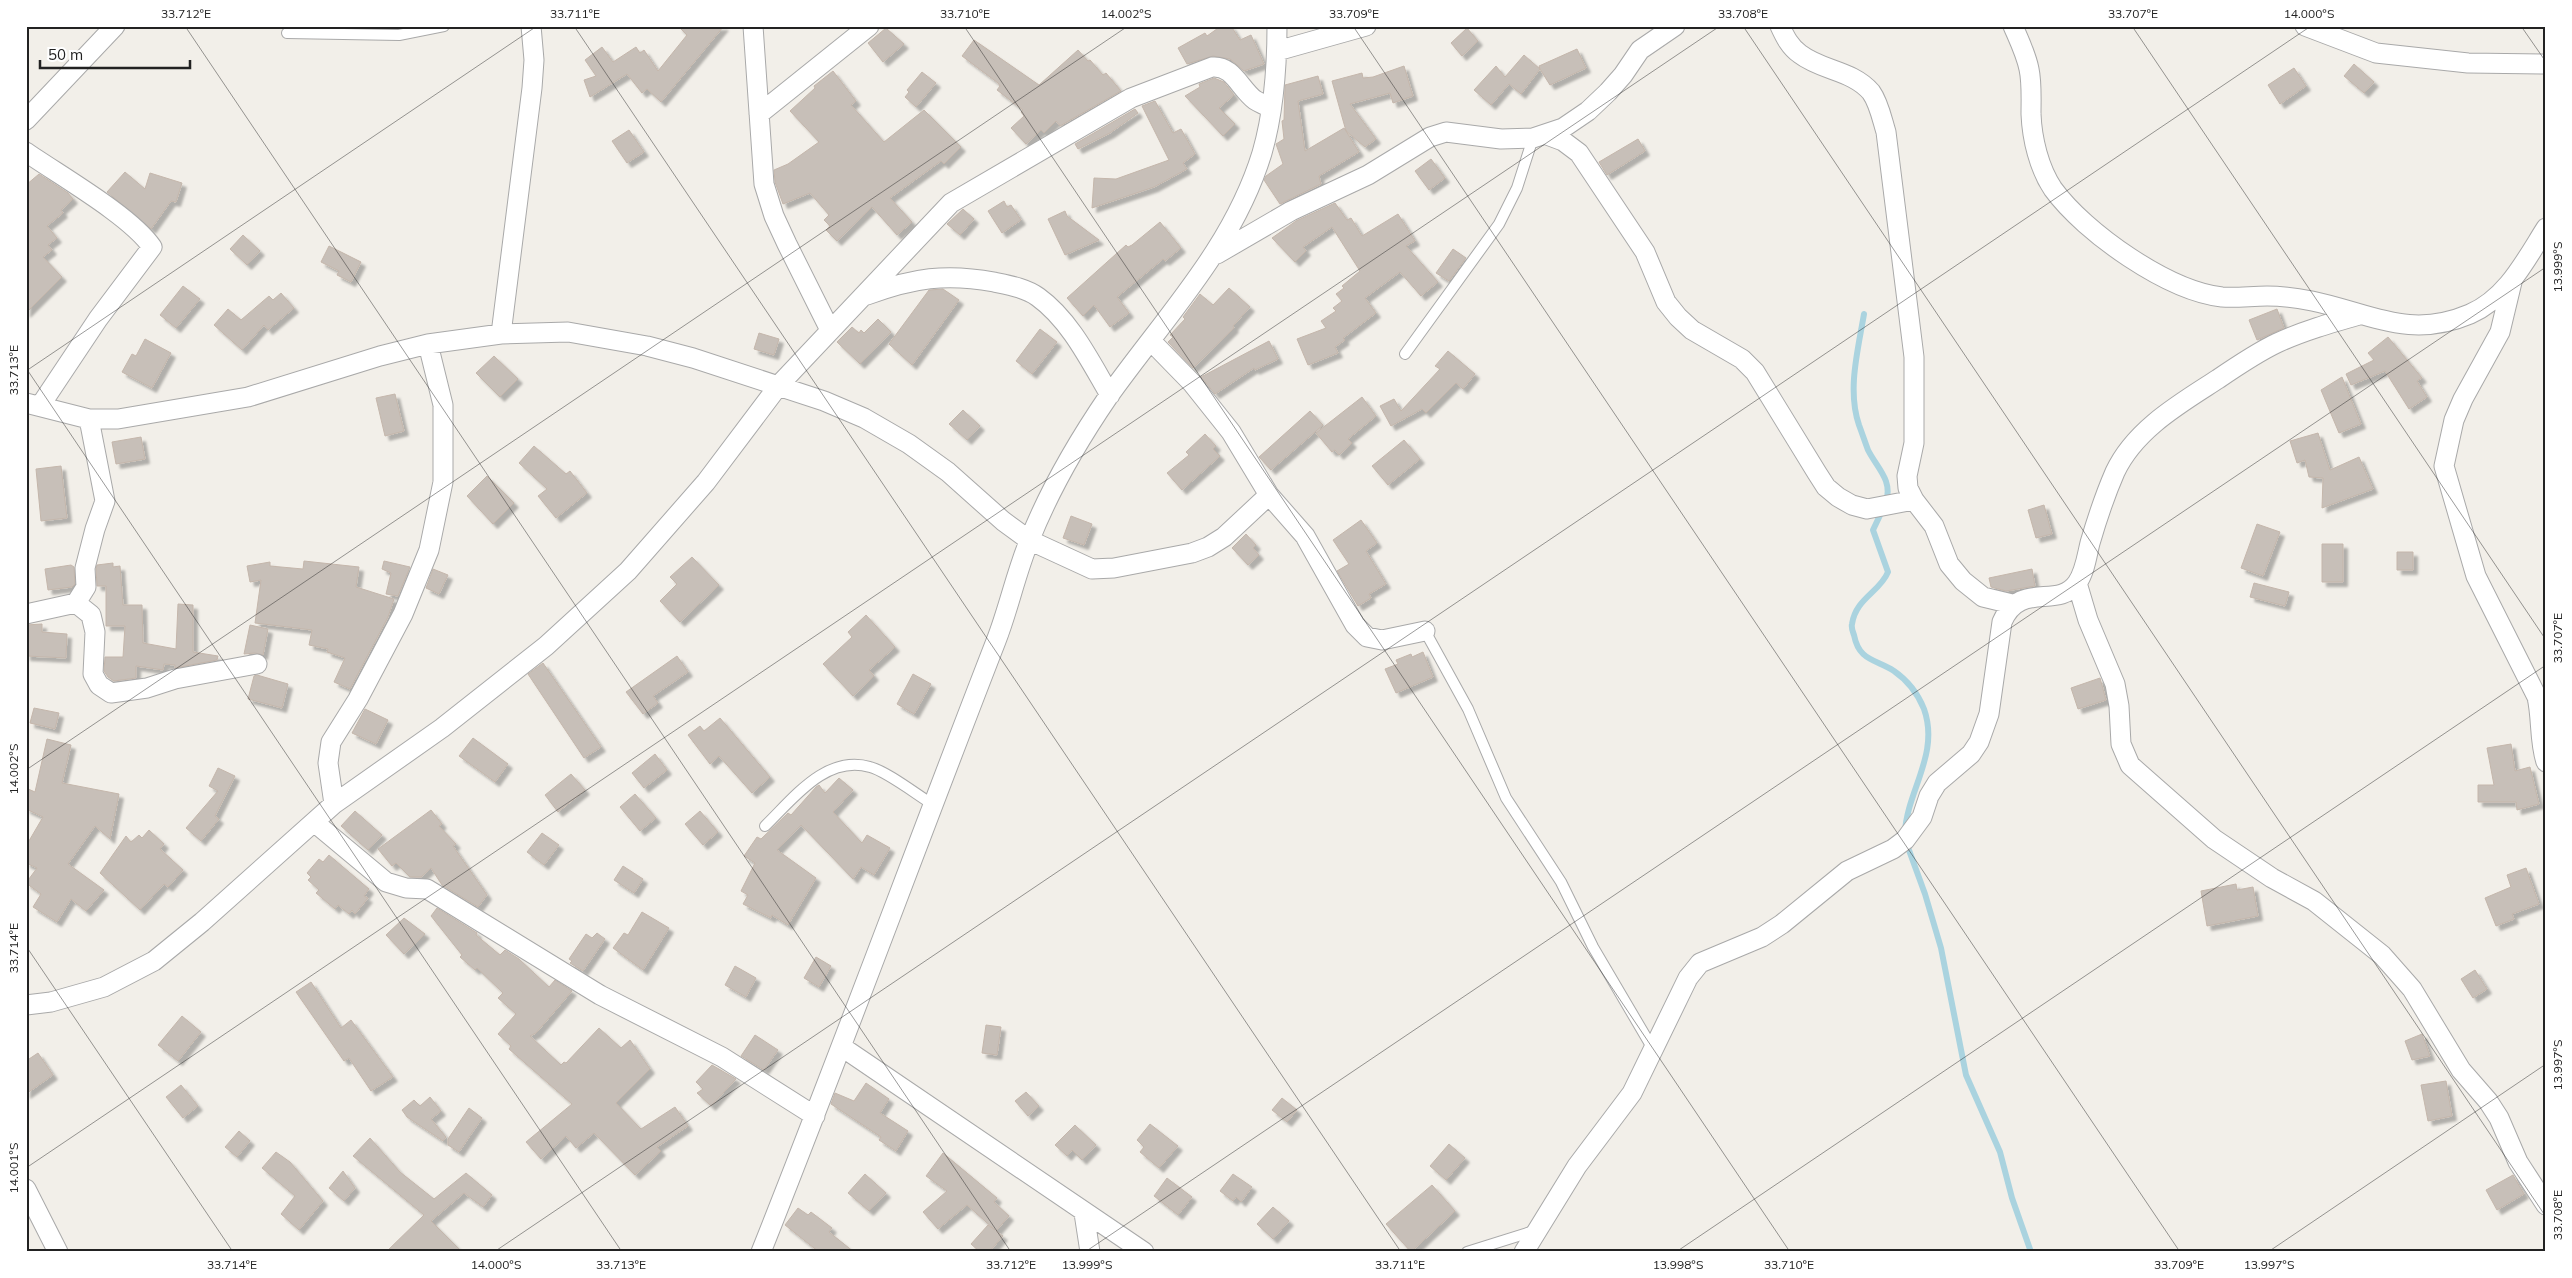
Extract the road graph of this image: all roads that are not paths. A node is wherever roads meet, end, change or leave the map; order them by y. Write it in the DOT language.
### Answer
graph roads {
  1 [pos="115,26"];
  2 [pos="444,26"];
  3 [pos="531,26"];
  4 [pos="752,26"];
  5 [pos="869,26"];
  6 [pos="1277,26"];
  7 [pos="1366,26"];
  8 [pos="1675,26"];
  9 [pos="1780,26"];
  10 [pos="2013,26"];
  11 [pos="2305,26"];
  12 [pos="287,33"];
  13 [pos="1277,51"];
  14 [pos="2546,64"];
  15 [pos="1270,108"];
  16 [pos="759,114"];
  17 [pos="26,120"];
  18 [pos="1540,137"];
  19 [pos="26,152"];
  20 [pos="2546,228"];
  21 [pos="1214,256"];
  22 [pos="2512,281"];
  23 [pos="862,297"];
  24 [pos="2359,315"];
  25 [pos="830,330"];
  26 [pos="501,334"];
  27 [pos="1152,342"];
  28 [pos="428,344"];
  29 [pos="1405,354"];
  30 [pos="778,385"];
  31 [pos="1110,395"];
  32 [pos="33,404"];
  33 [pos="89,419"];
  34 [pos="1269,495"];
  35 [pos="1914,500"];
  36 [pos="1029,540"];
  37 [pos="2077,583"];
  38 [pos="76,603"];
  39 [pos="2012,604"];
  40 [pos="26,614"];
  41 [pos="1426,631"];
  42 [pos="257,664"];
  43 [pos="2543,713"];
  44 [pos="2546,762"];
  45 [pos="334,804"];
  46 [pos="932,804"];
  47 [pos="314,822"];
  48 [pos="765,826"];
  49 [pos="26,1006"];
  50 [pos="842,1047"];
  51 [pos="1653,1049"];
  52 [pos="815,1116"];
  53 [pos="26,1189"];
  54 [pos="2546,1205"];
  55 [pos="1084,1213"];
  56 [pos="38,1214"];
  57 [pos="26,1229"];
  58 [pos="1538,1230"];
  59 [pos="58,1252"];
  60 [pos="761,1252"];
  61 [pos="1090,1252"];
  62 [pos="1144,1252"];
  63 [pos="1466,1252"];
  64 [pos="1524,1252"];
  1 -- 17 [label="street"];
  2 -- 12 [label="lane"];
  3 -- 26 [label="street"];
  4 -- 16 [label="street"];
  5 -- 16 [label="street"];
  6 -- 13 [label="street"];
  7 -- 13 [label="street"];
  8 -- 18 [label="street"];
  9 -- 35 [label="street"];
  10 -- 24 [label="street"];
  11 -- 14 [label="street"];
  13 -- 15 [label="street"];
  15 -- 21 [label="street"];
  15 -- 23 [label="street"];
  16 -- 25 [label="street"];
  18 -- 21 [label="street"];
  18 -- 29 [label="lane"];
  18 -- 35 [label="street"];
  19 -- 32 [label="street"];
  20 -- 22 [label="street"];
  21 -- 27 [label="street"];
  22 -- 24 [label="street"];
  22 -- 43 [label="street"];
  23 -- 25 [label="street"];
  23 -- 31 [label="street"];
  24 -- 37 [label="street"];
  25 -- 30 [label="street"];
  26 -- 28 [label="street"];
  26 -- 30 [label="street"];
  27 -- 31 [label="street"];
  27 -- 34 [label="street"];
  28 -- 33 [label="street"];
  28 -- 45 [label="street"];
  30 -- 36 [label="street"];
  30 -- 45 [label="street"];
  31 -- 36 [label="street"];
  32 -- 33 [label="street"];
  33 -- 38 [label="street"];
  34 -- 36 [label="street"];
  34 -- 41 [label="street"];
  35 -- 39 [label="street"];
  36 -- 46 [label="street"];
  37 -- 39 [label="street"];
  37 -- 54 [label="street"];
  38 -- 40 [label="street"];
  38 -- 42 [label="street"];
  39 -- 51 [label="street"];
  41 -- 51 [label="lane"];
  43 -- 44 [label="street"];
  45 -- 47 [label="street"];
  46 -- 48 [label="lane"];
  46 -- 50 [label="street"];
  47 -- 49 [label="street"];
  47 -- 52 [label="street"];
  50 -- 52 [label="street"];
  50 -- 55 [label="street"];
  51 -- 58 [label="street"];
  52 -- 60 [label="street"];
  53 -- 56 [label="street"];
  55 -- 61 [label="street"];
  55 -- 62 [label="street"];
  56 -- 57 [label="street"];
  56 -- 59 [label="street"];
  58 -- 63 [label="lane"];
  58 -- 64 [label="street"];
}
